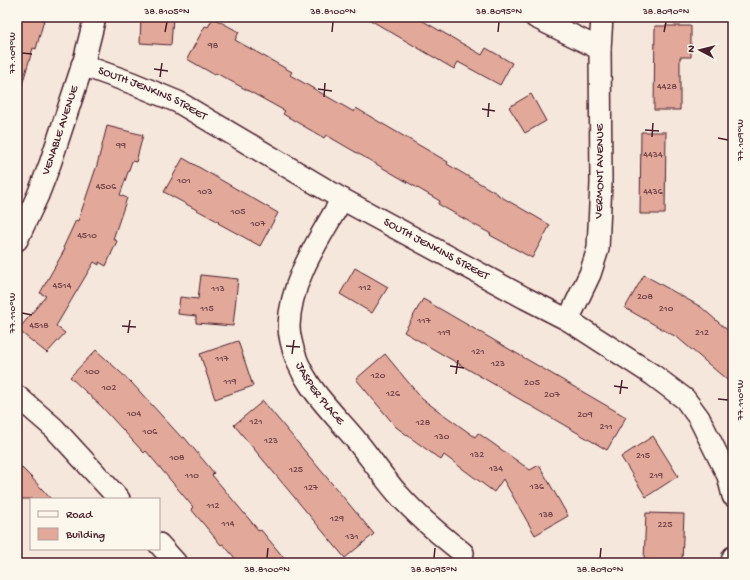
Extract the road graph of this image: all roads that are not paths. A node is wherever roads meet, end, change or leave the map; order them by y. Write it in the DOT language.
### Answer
graph roads {
  1 [pos="95,17"];
  2 [pos="535,17"];
  3 [pos="602,17"];
  4 [pos="600,49"];
  5 [pos="82,65"];
  6 [pos="342,199"];
  7 [pos="17,240"];
  8 [pos="568,320"];
  9 [pos="17,396"];
  10 [pos="733,496"];
  11 [pos="118,498"];
  12 [pos="160,545"];
  13 [pos="463,553"];
  14 [pos="733,557"];
  15 [pos="176,563"];
  16 [pos="732,563"];
  1 -- 5 [label="street, VENABLE AVENUE"];
  2 -- 4 [label="street"];
  3 -- 4 [label="street, VERMONT AVENUE"];
  4 -- 8 [label="street, VERMONT AVENUE"];
  5 -- 6 [label="street, SOUTH JENKINS STREET"];
  5 -- 7 [label="street, VENABLE AVENUE"];
  6 -- 8 [label="street, SOUTH JENKINS STREET"];
  6 -- 13 [label="street, JASPER PLACE"];
  8 -- 10 [label="street, SOUTH JENKINS STREET"];
  9 -- 11 [label="street"];
  12 -- 15 [label="street"];
  14 -- 16 [label="street"];
}
